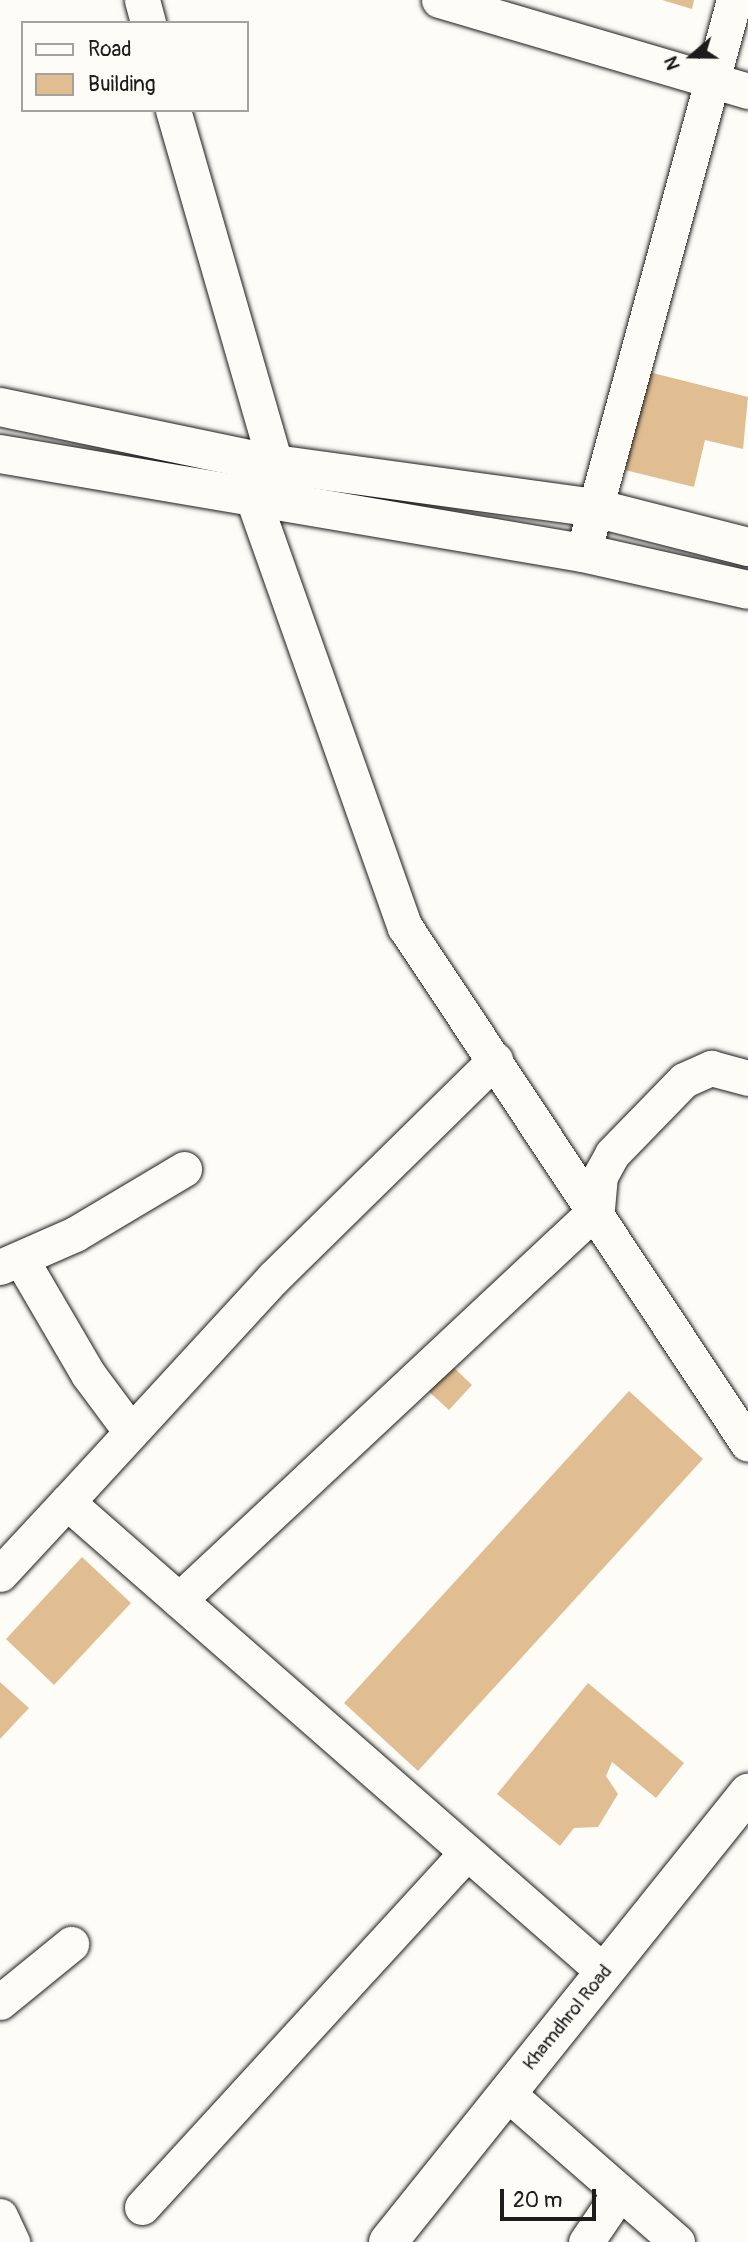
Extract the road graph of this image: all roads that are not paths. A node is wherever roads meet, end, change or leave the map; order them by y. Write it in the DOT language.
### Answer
graph roads {
  1 [pos="142,0"];
  2 [pos="439,0"];
  3 [pos="734,0"];
  4 [pos="147,21"];
  5 [pos="709,79"];
  6 [pos="748,91"];
  7 [pos="174,112"];
  8 [pos="0,407"];
  9 [pos="0,454"];
  10 [pos="270,486"];
  11 [pos="595,508"];
  12 [pos="748,547"];
  13 [pos="583,553"];
  14 [pos="748,590"];
  15 [pos="495,1060"];
  16 [pos="748,1078"];
  17 [pos="184,1169"];
  18 [pos="597,1209"];
  19 [pos="11,1264"];
  20 [pos="131,1432"];
  21 [pos="748,1444"];
  22 [pos="67,1502"];
  23 [pos="0,1574"];
  24 [pos="179,1600"];
  25 [pos="748,1793"];
  26 [pos="467,1852"];
  27 [pos="71,1944"];
  28 [pos="604,1972"];
  29 [pos="0,2002"];
  30 [pos="507,2093"];
  31 [pos="620,2192"];
  32 [pos="142,2207"];
  33 [pos="0,2216"];
  34 [pos="12,2242"];
  35 [pos="388,2242"];
  36 [pos="586,2242"];
  37 [pos="677,2242"];
  1 -- 4 [label="street"];
  2 -- 5 [label="street"];
  3 -- 5 [label="street"];
  5 -- 6 [label="street"];
  5 -- 11 [label="street"];
  7 -- 10 [label="street"];
  8 -- 10 [label="main road"];
  9 -- 10 [label="main road"];
  10 -- 11 [label="main road"];
  10 -- 13 [label="main road"];
  10 -- 15 [label="street"];
  11 -- 12 [label="main road"];
  11 -- 13 [label="street"];
  13 -- 14 [label="main road"];
  15 -- 18 [label="street"];
  15 -- 20 [label="street"];
  16 -- 18 [label="street"];
  17 -- 19 [label="street"];
  18 -- 21 [label="street"];
  18 -- 24 [label="street"];
  19 -- 20 [label="street"];
  20 -- 22 [label="street"];
  22 -- 23 [label="street"];
  22 -- 24 [label="street"];
  24 -- 26 [label="street"];
  25 -- 28 [label="main road, Khamdhrol Road"];
  26 -- 28 [label="street"];
  26 -- 32 [label="street"];
  27 -- 29 [label="street"];
  28 -- 30 [label="main road, Khamdhrol Road"];
  30 -- 31 [label="street"];
  30 -- 35 [label="main road, Khamdhrol Road"];
  31 -- 36 [label="street"];
  31 -- 37 [label="street"];
  33 -- 34 [label="street"];
}
